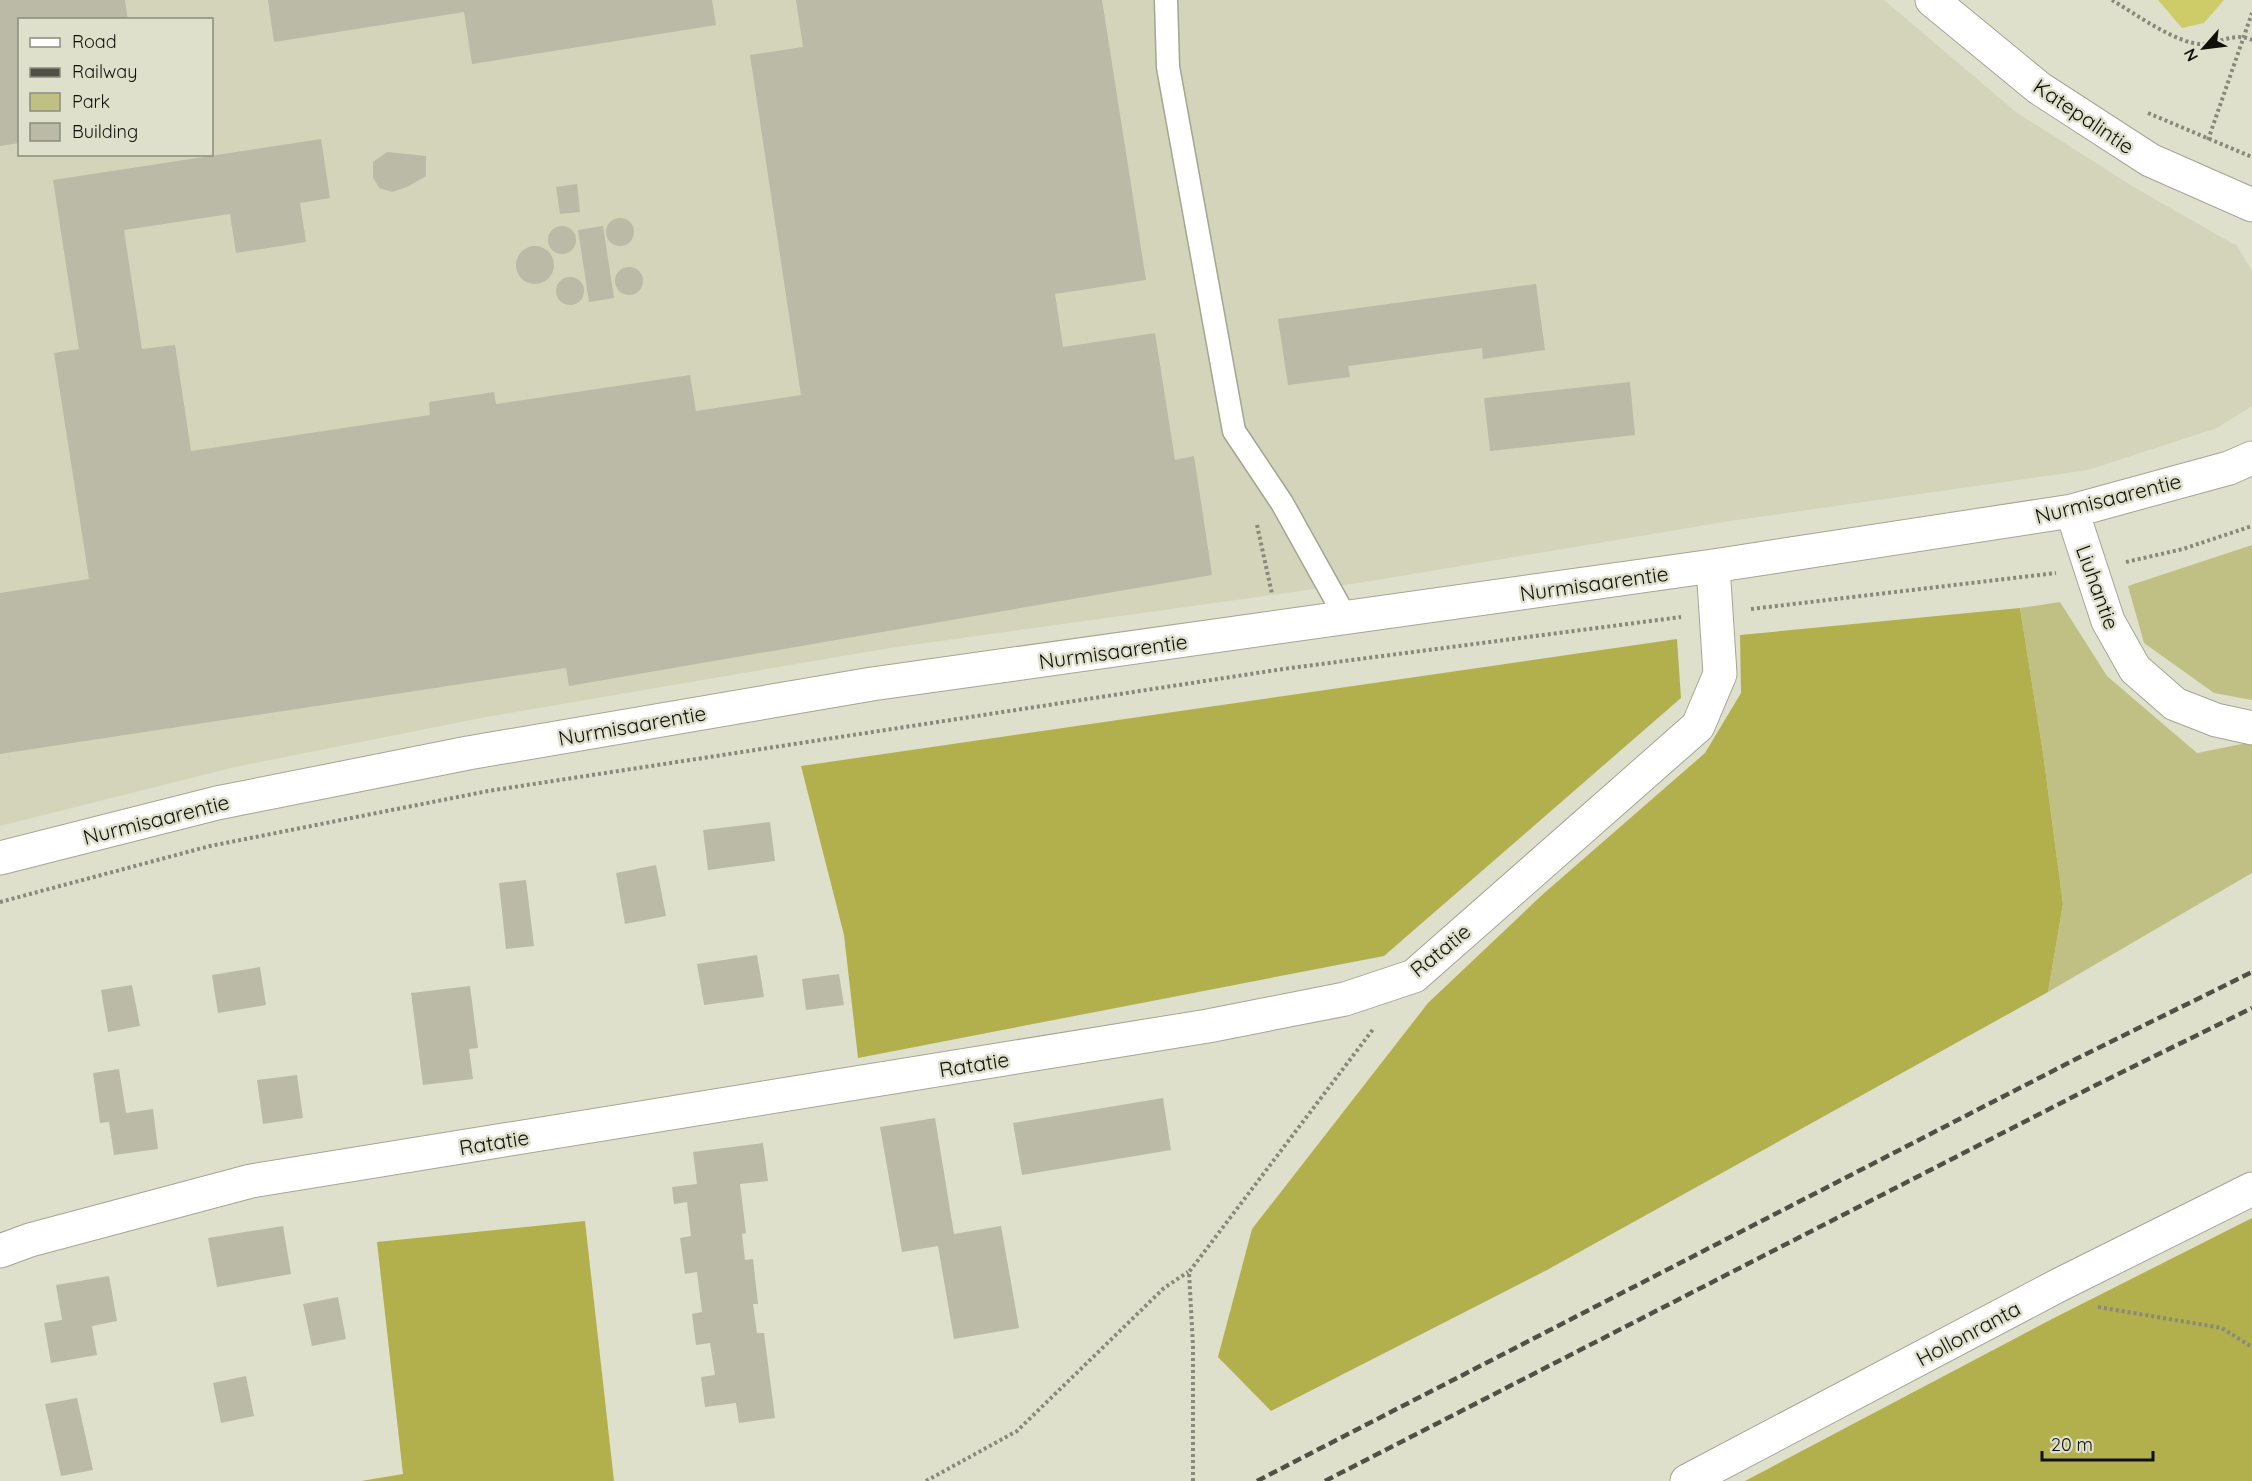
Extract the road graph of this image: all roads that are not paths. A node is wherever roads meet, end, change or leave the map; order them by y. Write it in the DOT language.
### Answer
graph roads {
  1 [pos="1166,0"];
  2 [pos="1932,0"];
  3 [pos="2252,205"];
  4 [pos="2252,437"];
  5 [pos="2240,463"];
  6 [pos="2072,511"];
  7 [pos="1713,566"];
  8 [pos="1346,618"];
  9 [pos="2252,728"];
  10 [pos="0,858"];
  11 [pos="2252,1189"];
  12 [pos="0,1251"];
  13 [pos="1687,1481"];
  1 -- 8 [label="lane"];
  2 -- 3 [label="street, Katepalintie"];
  4 -- 5 [label="street, Nurmisaarentie"];
  5 -- 6 [label="street, Nurmisaarentie"];
  6 -- 7 [label="street, Nurmisaarentie"];
  6 -- 9 [label="street, Liuhantie"];
  7 -- 8 [label="street, Nurmisaarentie"];
  7 -- 12 [label="street, Ratatie"];
  8 -- 10 [label="street, Nurmisaarentie"];
  11 -- 13 [label="street, Hollonranta"];
}
